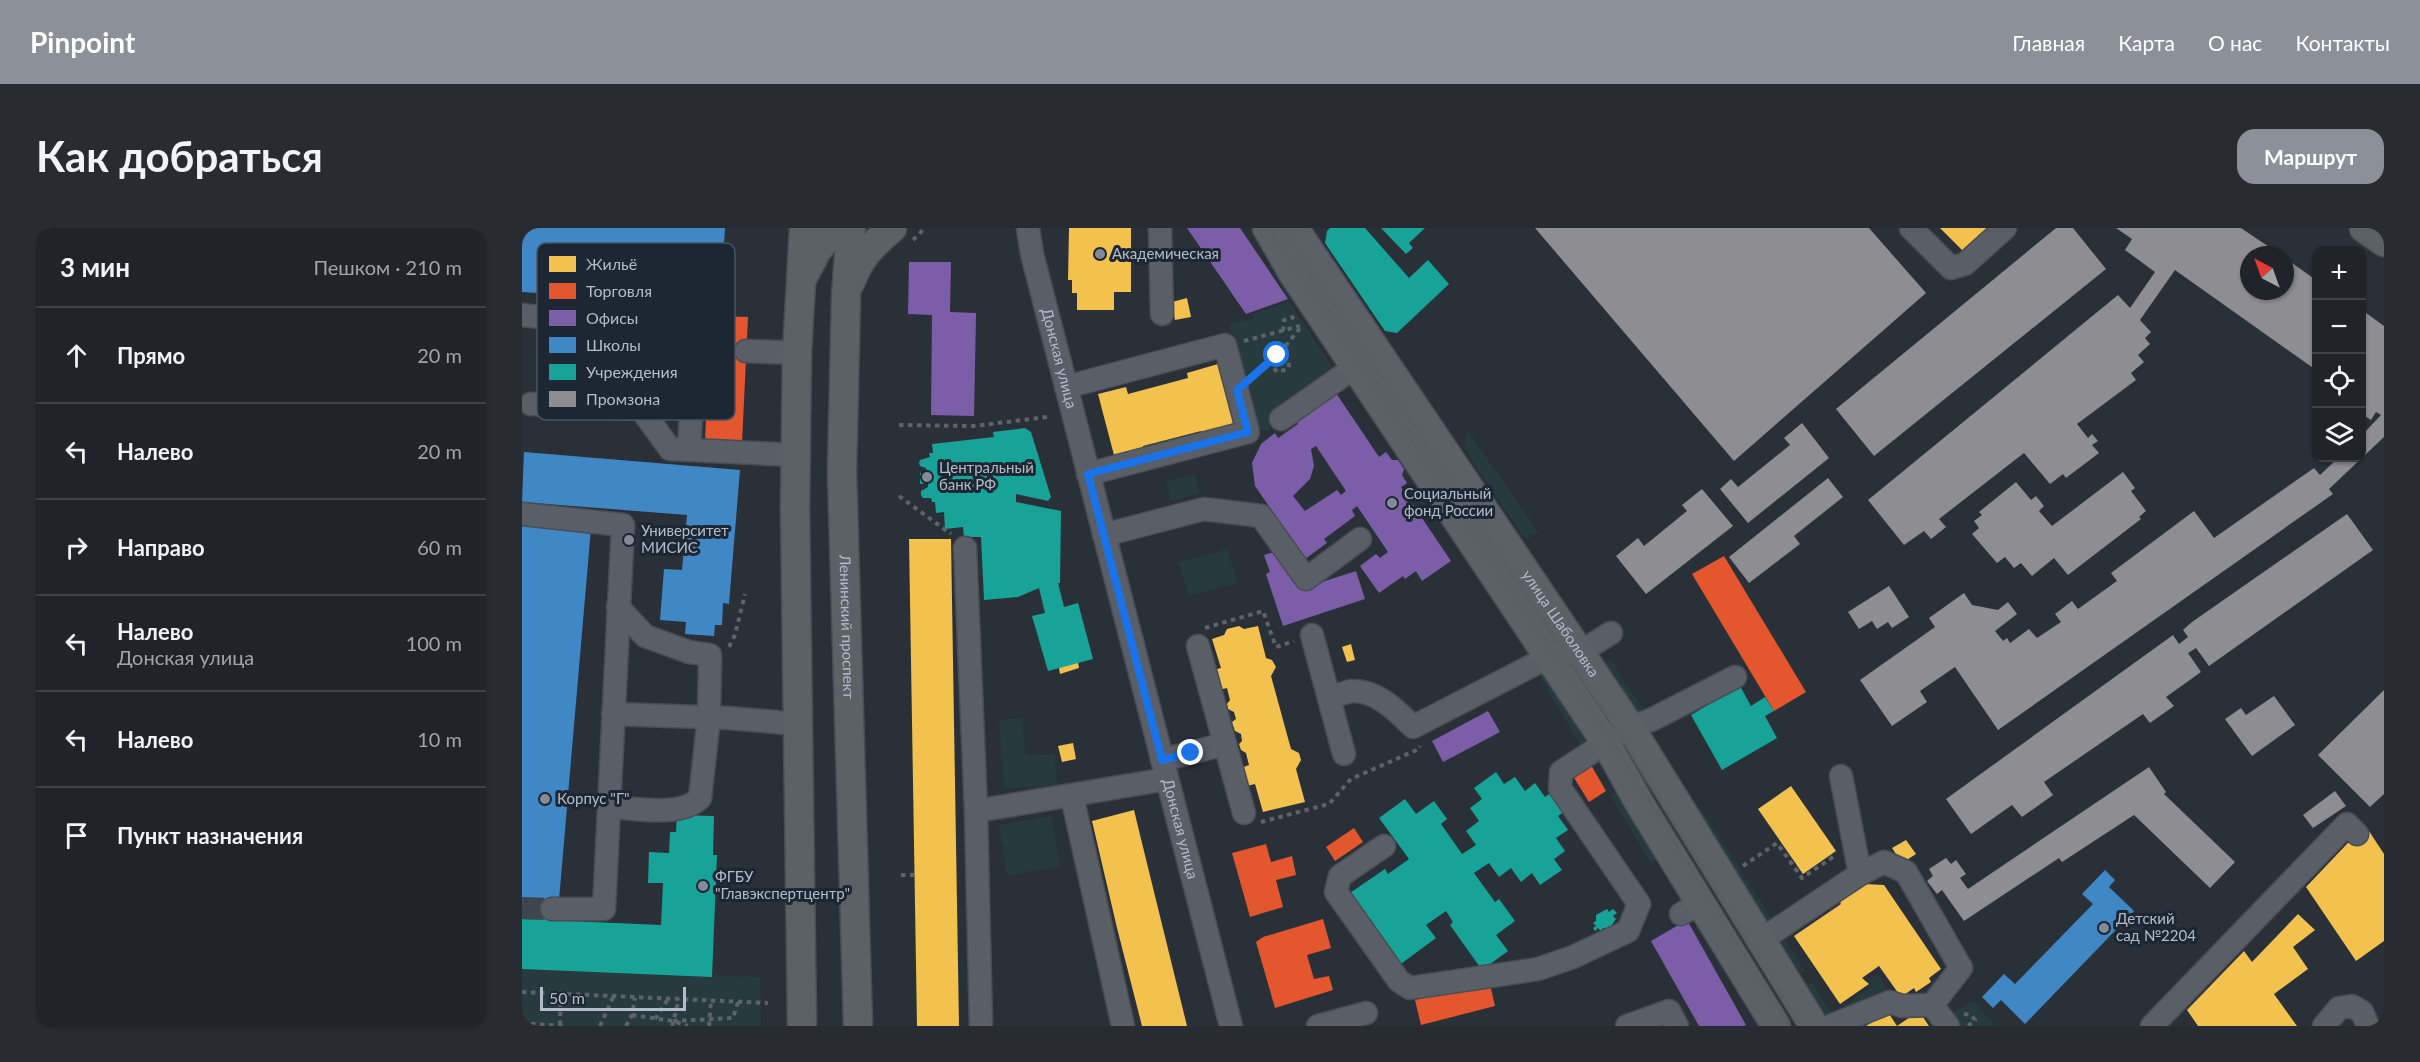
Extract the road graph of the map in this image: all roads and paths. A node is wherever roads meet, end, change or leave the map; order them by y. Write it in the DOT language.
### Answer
graph roads {
  1 [pos="804,228"];
  2 [pos="837,228"];
  3 [pos="851,228"];
  4 [pos="926,228"];
  5 [pos="1015,228"];
  6 [pos="1160,228"];
  7 [pos="1267,228"];
  8 [pos="1294,228"];
  9 [pos="1911,228"];
  10 [pos="2005,228"];
  11 [pos="2364,228"];
  12 [pos="905,231"];
  13 [pos="1029,238"];
  14 [pos="2384,242"];
  15 [pos="799,296"];
  16 [pos="846,296"];
  17 [pos="1162,314"];
  18 [pos="522,315"];
  19 [pos="537,317"];
  20 [pos="1302,326"];
  21 [pos="1283,331"];
  22 [pos="1226,345"];
  23 [pos="746,351"];
  24 [pos="797,353"];
  25 [pos="1277,355"];
  26 [pos="1273,360"];
  27 [pos="1355,367"];
  28 [pos="1066,387"];
  29 [pos="1237,390"];
  30 [pos="531,404"];
  31 [pos="537,404"];
  32 [pos="1047,417"];
  33 [pos="1281,419"];
  34 [pos="649,420"];
  35 [pos="691,420"];
  36 [pos="899,425"];
  37 [pos="689,450"];
  38 [pos="796,455"];
  39 [pos="1088,474"];
  40 [pos="899,496"];
  41 [pos="522,514"];
  42 [pos="1104,535"];
  43 [pos="1359,540"];
  44 [pos="965,548"];
  45 [pos="746,594"];
  46 [pos="618,607"];
  47 [pos="1611,633"];
  48 [pos="1312,635"];
  49 [pos="1198,646"];
  50 [pos="1579,650"];
  51 [pos="726,655"];
  52 [pos="1550,657"];
  53 [pos="1735,677"];
  54 [pos="1329,698"];
  55 [pos="613,714"];
  56 [pos="709,717"];
  57 [pos="798,724"];
  58 [pos="1630,728"];
  59 [pos="1419,741"];
  60 [pos="1606,743"];
  61 [pos="1225,744"];
  62 [pos="1344,754"];
  63 [pos="1165,769"];
  64 [pos="1840,776"];
  65 [pos="1072,796"];
  66 [pos="609,807"];
  67 [pos="976,811"];
  68 [pos="1244,813"];
  69 [pos="2357,834"];
  70 [pos="1854,843"];
  71 [pos="1383,846"];
  72 [pos="1736,857"];
  73 [pos="1860,874"];
  74 [pos="901,875"];
  75 [pos="914,875"];
  76 [pos="552,909"];
  77 [pos="1761,940"];
  78 [pos="522,992"];
  79 [pos="561,994"];
  80 [pos="613,997"];
  81 [pos="635,998"];
  82 [pos="668,999"];
  83 [pos="678,999"];
  84 [pos="711,1001"];
  85 [pos="738,1002"];
  86 [pos="768,1003"];
  87 [pos="1932,1005"];
  88 [pos="1366,1013"];
  89 [pos="632,1015"];
  90 [pos="2175,1018"];
  91 [pos="655,1019"];
  92 [pos="522,1023"];
  93 [pos="709,1023"];
  94 [pos="672,1024"];
  95 [pos="561,1025"];
  96 [pos="600,1026"];
  97 [pos="626,1026"];
  98 [pos="687,1026"];
  99 [pos="802,1026"];
  100 [pos="858,1026"];
  101 [pos="981,1026"];
  102 [pos="1123,1026"];
  103 [pos="1232,1026"];
  104 [pos="1318,1026"];
  105 [pos="1628,1026"];
  106 [pos="1677,1026"];
  107 [pos="1776,1026"];
  108 [pos="1814,1026"];
  109 [pos="1830,1026"];
  110 [pos="1948,1026"];
  111 [pos="2152,1026"];
  112 [pos="2324,1026"];
  113 [pos="2368,1026"];
  1 -- 15 [label="main road"];
  2 -- 15 [label="main road"];
  3 -- 16 [label="main road, Ленинский проспект"];
  4 -- 12 [label="path"];
  5 -- 13 [label="street, Донская улица"];
  6 -- 17 [label="street"];
  7 -- 27 [label="main road, улица Шаболовка"];
  8 -- 50 [label="main road, улица Шаболовка"];
  9 -- 10 [label="street"];
  11 -- 14 [label="main road"];
  12 -- 16 [label="main road"];
  13 -- 28 [label="street, Донская улица"];
  15 -- 24 [label="main road"];
  16 -- 100 [label="main road, Ленинский проспект"];
  18 -- 19 [label="street"];
  20 -- 21 [label="path"];
  20 -- 21 [label="path"];
  20 -- 25 [label="path"];
  21 -- 22 [label="path"];
  22 -- 28 [label="street"];
  22 -- 29 [label="street"];
  23 -- 24 [label="street"];
  24 -- 38 [label="main road"];
  25 -- 26 [label="path"];
  25 -- 26 [label="path"];
  26 -- 29 [label="path"];
  27 -- 33 [label="street"];
  27 -- 52 [label="main road, улица Шаболовка"];
  28 -- 39 [label="street, Донская улица"];
  29 -- 39 [label="street"];
  30 -- 31 [label="street"];
  32 -- 36 [label="path"];
  34 -- 37 [label="street"];
  35 -- 37 [label="street"];
  37 -- 38 [label="street"];
  38 -- 57 [label="main road"];
  39 -- 42 [label="street, Донская улица"];
  40 -- 44 [label="path"];
  41 -- 46 [label="street"];
  42 -- 43 [label="street"];
  42 -- 63 [label="street, Донская улица"];
  44 -- 67 [label="street"];
  45 -- 51 [label="path"];
  46 -- 55 [label="street"];
  46 -- 56 [label="street"];
  47 -- 50 [label="street"];
  48 -- 49 [label="path"];
  48 -- 54 [label="street"];
  49 -- 61 [label="street"];
  50 -- 52 [label="street"];
  50 -- 58 [label="main road, улица Шаболовка"];
  52 -- 54 [label="street"];
  52 -- 60 [label="main road, улица Шаболовка"];
  53 -- 58 [label="street"];
  54 -- 62 [label="street"];
  55 -- 56 [label="street"];
  55 -- 66 [label="street"];
  56 -- 57 [label="street"];
  56 -- 66 [label="street"];
  57 -- 99 [label="main road"];
  58 -- 60 [label="street"];
  58 -- 77 [label="main road, улица Шаболовка"];
  59 -- 68 [label="path"];
  60 -- 71 [label="street"];
  60 -- 107 [label="main road, улица Шаболовка"];
  61 -- 63 [label="street"];
  61 -- 68 [label="street"];
  63 -- 65 [label="street"];
  63 -- 103 [label="street, Донская улица"];
  64 -- 70 [label="street"];
  65 -- 67 [label="street"];
  65 -- 102 [label="street"];
  66 -- 76 [label="street"];
  67 -- 101 [label="street"];
  69 -- 90 [label="street"];
  70 -- 72 [label="path"];
  70 -- 73 [label="street"];
  73 -- 77 [label="street"];
  73 -- 87 [label="street"];
  74 -- 75 [label="path"];
  77 -- 108 [label="main road, улица Шаболовка"];
  78 -- 79 [label="path"];
  79 -- 80 [label="path"];
  79 -- 95 [label="path"];
  80 -- 81 [label="path"];
  80 -- 96 [label="path"];
  81 -- 82 [label="path"];
  81 -- 89 [label="path"];
  82 -- 83 [label="path"];
  82 -- 91 [label="path"];
  83 -- 84 [label="path"];
  83 -- 94 [label="path"];
  84 -- 85 [label="path"];
  84 -- 93 [label="path"];
  85 -- 86 [label="path"];
  85 -- 93 [label="path"];
  87 -- 109 [label="street"];
  87 -- 110 [label="street"];
  88 -- 104 [label="street"];
  89 -- 91 [label="path"];
  89 -- 97 [label="path"];
  90 -- 111 [label="street"];
  91 -- 94 [label="path"];
  92 -- 95 [label="path"];
  93 -- 94 [label="path"];
  94 -- 98 [label="path"];
  105 -- 106 [label="street"];
  112 -- 113 [label="street"];
}
